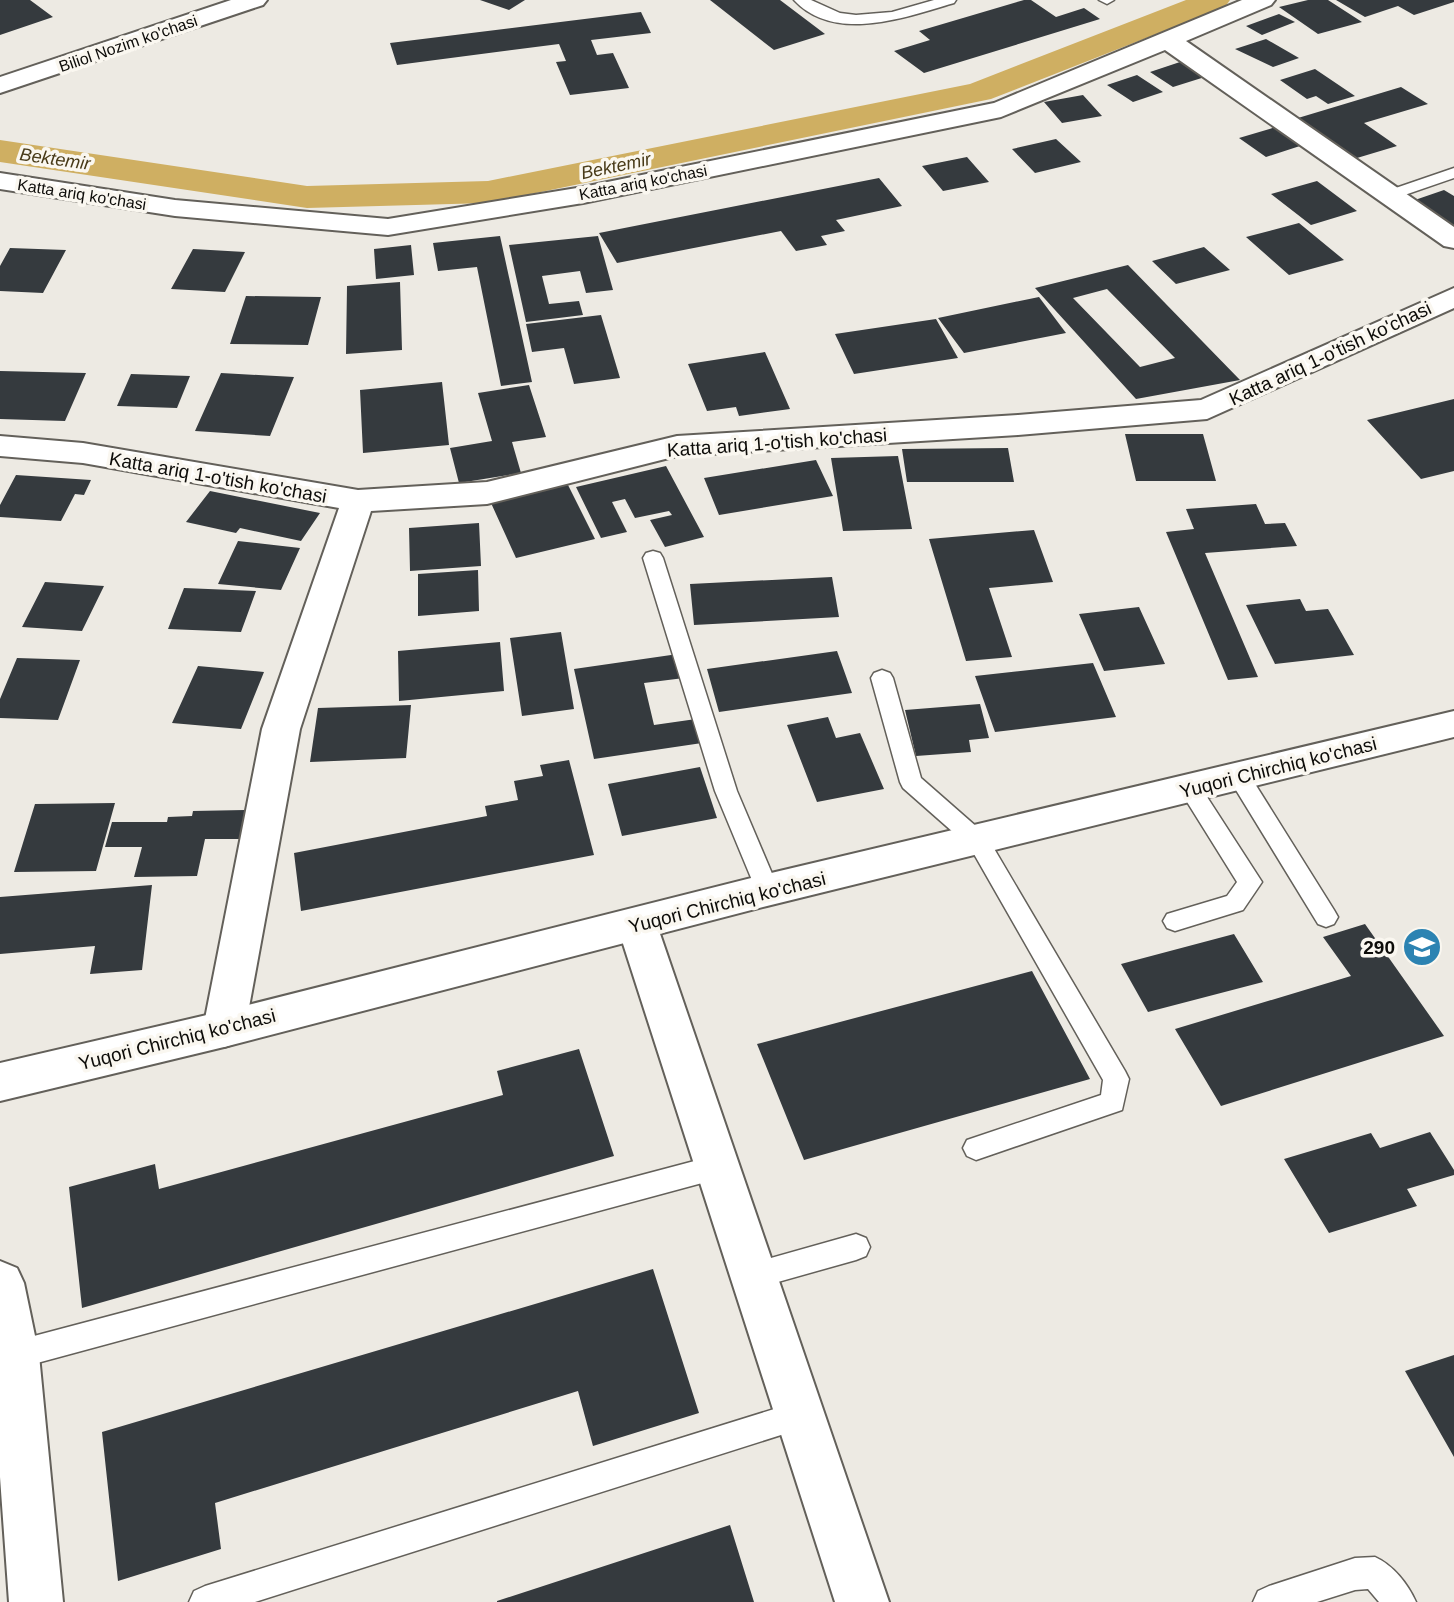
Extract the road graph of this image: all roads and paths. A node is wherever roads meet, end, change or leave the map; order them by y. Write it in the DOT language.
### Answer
graph roads {
  1 [pos="255,0"];
  2 [pos="801,0"];
  3 [pos="949,0"];
  4 [pos="1263,0"];
  5 [pos="1168,40"];
  6 [pos="1,86"];
  7 [pos="1454,173"];
  8 [pos="0,181"];
  9 [pos="1390,195"];
  10 [pos="1454,240"];
  11 [pos="1454,296"];
  12 [pos="0,446"];
  13 [pos="358,501"];
  14 [pos="653,558"];
  15 [pos="882,678"];
  16 [pos="1454,724"];
  17 [pos="1239,777"];
  18 [pos="1190,789"];
  19 [pos="978,841"];
  20 [pos="767,890"];
  21 [pos="1326,916"];
  22 [pos="1175,921"];
  23 [pos="636,925"];
  24 [pos="224,1028"];
  25 [pos="0,1082"];
  26 [pos="976,1148"];
  27 [pos="717,1167"];
  28 [pos="856,1247"];
  29 [pos="753,1276"];
  30 [pos="0,1283"];
  31 [pos="15,1355"];
  32 [pos="800,1415"];
  33 [pos="36,1602"];
  34 [pos="205,1602"];
  35 [pos="862,1602"];
  36 [pos="1269,1602"];
  37 [pos="1400,1602"];
  1 -- 6 [label="street, Biliol Nozim ko'chasi"];
  2 -- 3 [label="lane"];
  4 -- 5 [label="street, Katta ariq ko'chasi"];
  5 -- 8 [label="street, Katta ariq ko'chasi"];
  5 -- 9 [label="street"];
  7 -- 9 [label="lane"];
  9 -- 10 [label="street"];
  11 -- 13 [label="street, Katta ariq 1-o'tish ko'chasi"];
  12 -- 13 [label="street, Katta ariq 1-o'tish ko'chasi"];
  13 -- 24 [label="street"];
  14 -- 20 [label="lane"];
  15 -- 19 [label="lane"];
  16 -- 17 [label="street, Yuqori Chirchiq ko'chasi"];
  17 -- 18 [label="street, Yuqori Chirchiq ko'chasi"];
  17 -- 21 [label="lane"];
  18 -- 19 [label="street, Yuqori Chirchiq ko'chasi"];
  18 -- 22 [label="lane"];
  19 -- 20 [label="street, Yuqori Chirchiq ko'chasi"];
  19 -- 26 [label="lane"];
  20 -- 23 [label="street, Yuqori Chirchiq ko'chasi"];
  23 -- 24 [label="street, Yuqori Chirchiq ko'chasi"];
  23 -- 27 [label="street"];
  24 -- 25 [label="street, Yuqori Chirchiq ko'chasi"];
  27 -- 29 [label="street"];
  27 -- 31 [label="lane"];
  28 -- 29 [label="lane"];
  29 -- 32 [label="street"];
  30 -- 31 [label="street"];
  31 -- 33 [label="street"];
  32 -- 34 [label="lane"];
  32 -- 35 [label="street"];
  36 -- 37 [label="lane"];
}
